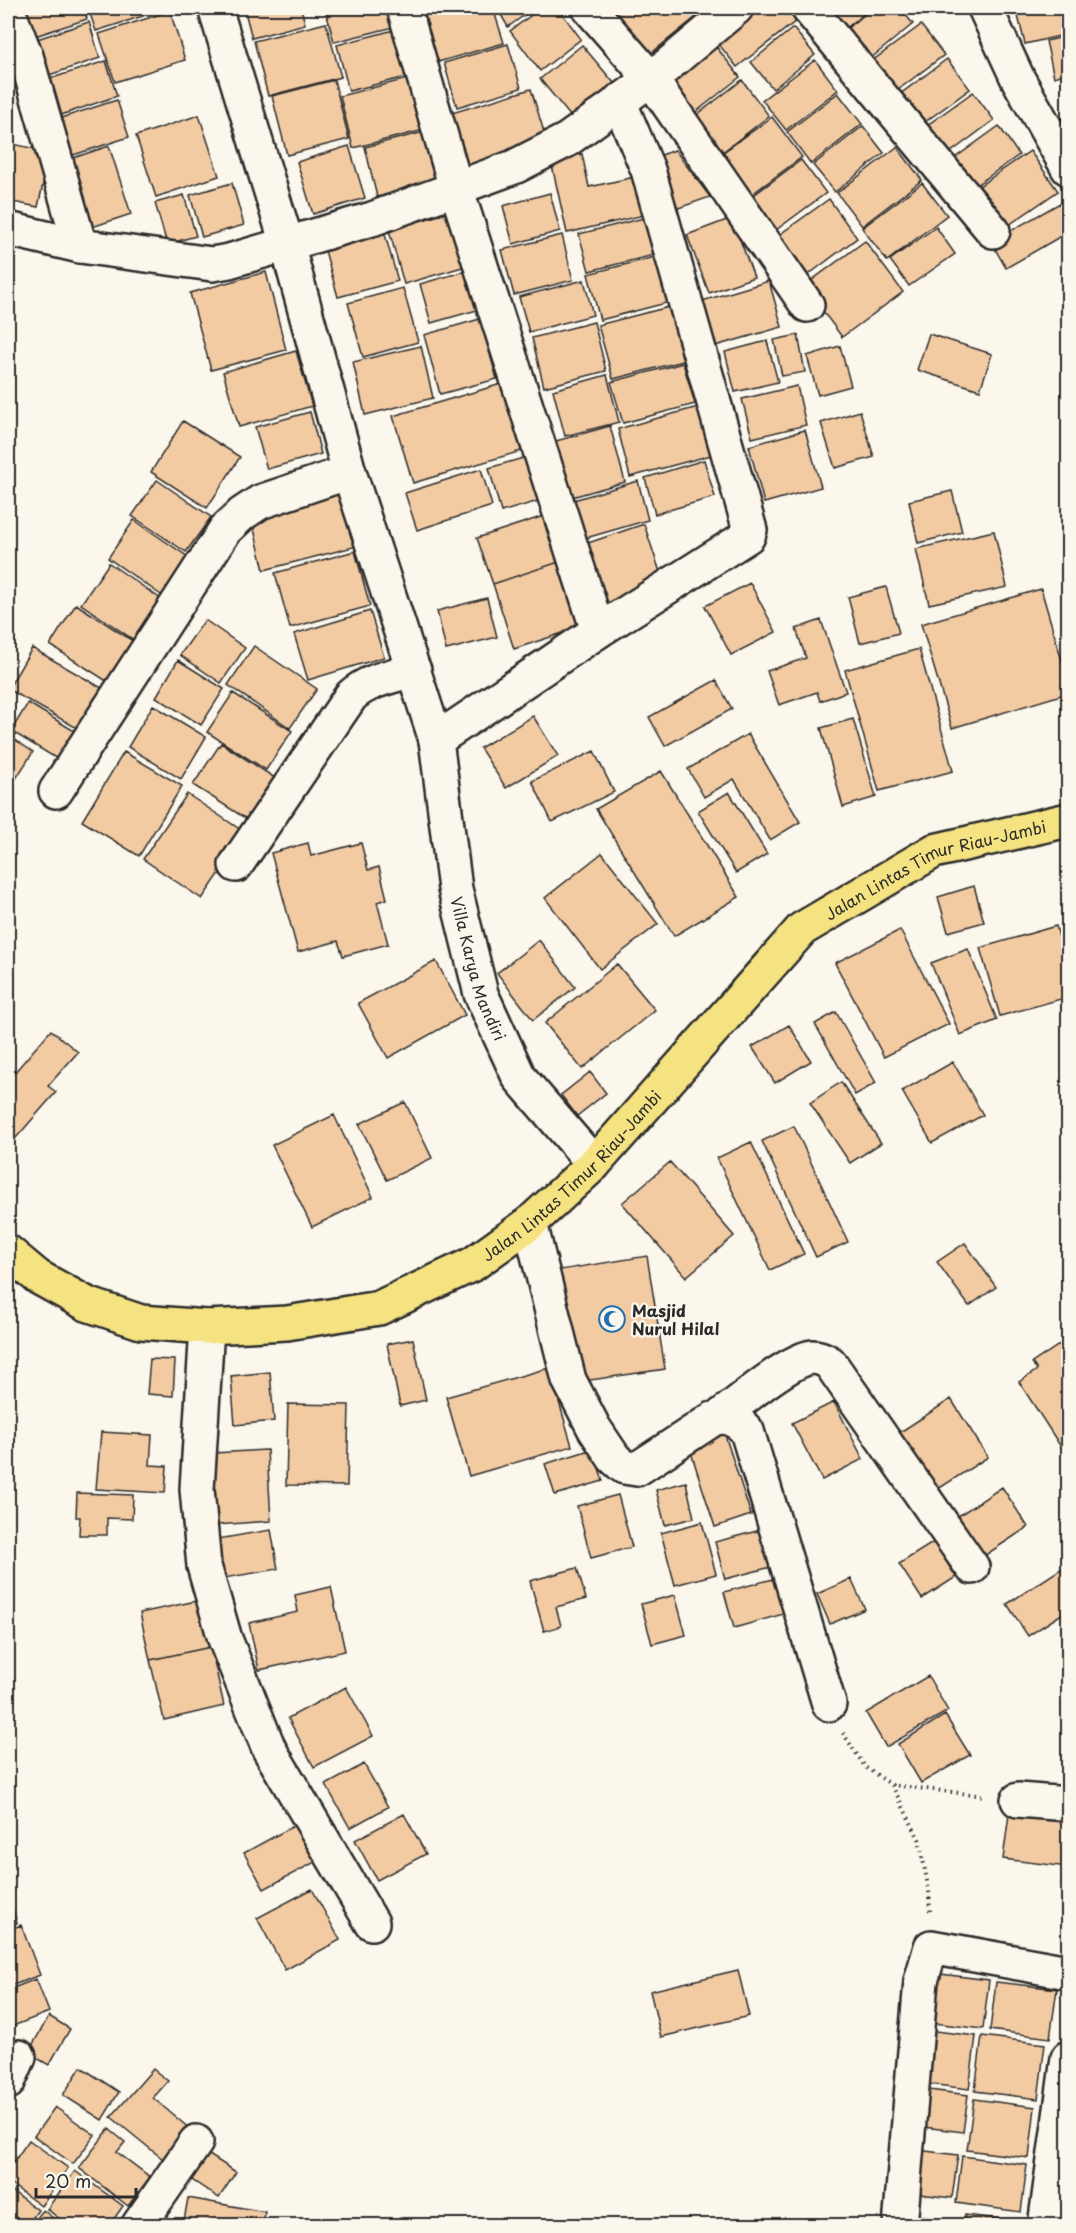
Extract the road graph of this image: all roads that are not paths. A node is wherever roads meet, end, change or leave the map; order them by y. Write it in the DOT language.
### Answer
graph roads {
  1 [pos="215,8"];
  2 [pos="404,8"];
  3 [pos="589,8"];
  4 [pos="736,8"];
  5 [pos="808,8"];
  6 [pos="985,8"];
  7 [pos="8,11"];
  8 [pos="17,57"];
  9 [pos="651,79"];
  10 [pos="619,101"];
  11 [pos="1068,168"];
  12 [pos="456,188"];
  13 [pos="8,229"];
  14 [pos="993,231"];
  15 [pos="287,244"];
  16 [pos="80,246"];
  17 [pos="807,305"];
  18 [pos="349,472"];
  19 [pos="598,631"];
  20 [pos="414,670"];
  21 [pos="436,740"];
  22 [pos="56,791"];
  23 [pos="1068,819"];
  24 [pos="236,865"];
  25 [pos="594,1164"];
  26 [pos="530,1223"];
  27 [pos="8,1252"];
  28 [pos="207,1327"];
  29 [pos="722,1416"];
  30 [pos="972,1567"];
  31 [pos="829,1704"];
  32 [pos="1018,1800"];
  33 [pos="1068,1804"];
  34 [pos="372,1923"];
  35 [pos="1068,1972"];
  36 [pos="1068,2058"];
  37 [pos="196,2142"];
  38 [pos="138,2226"];
  39 [pos="900,2226"];
  40 [pos="1045,2226"];
  1 -- 15 [label="street, Villa Karya Mandiri"];
  2 -- 12 [label="street"];
  3 -- 9 [label="street"];
  4 -- 9 [label="street"];
  5 -- 14 [label="street"];
  6 -- 11 [label="street"];
  7 -- 8 [label="street"];
  8 -- 16 [label="street"];
  9 -- 10 [label="street"];
  9 -- 17 [label="street"];
  10 -- 12 [label="street"];
  10 -- 19 [label="street"];
  12 -- 15 [label="street"];
  12 -- 19 [label="street"];
  13 -- 16 [label="street"];
  15 -- 16 [label="street"];
  15 -- 18 [label="street, Villa Karya Mandiri"];
  18 -- 20 [label="street, Villa Karya Mandiri"];
  18 -- 22 [label="street"];
  19 -- 21 [label="street"];
  20 -- 21 [label="street, Villa Karya Mandiri"];
  20 -- 24 [label="street"];
  21 -- 25 [label="street, Villa Karya Mandiri"];
  23 -- 25 [label="highway, Jalan Lintas Timur Riau-Jambi"];
  25 -- 26 [label="highway, Jalan Lintas Timur Riau-Jambi"];
  26 -- 28 [label="highway, Jalan Lintas Timur Riau-Jambi"];
  26 -- 29 [label="street"];
  27 -- 28 [label="highway, Jalan Lintas Timur Riau-Jambi"];
  28 -- 34 [label="street"];
  29 -- 30 [label="street"];
  29 -- 31 [label="street"];
  32 -- 33 [label="street"];
  35 -- 39 [label="street"];
  36 -- 40 [label="street"];
  37 -- 38 [label="street"];
}
